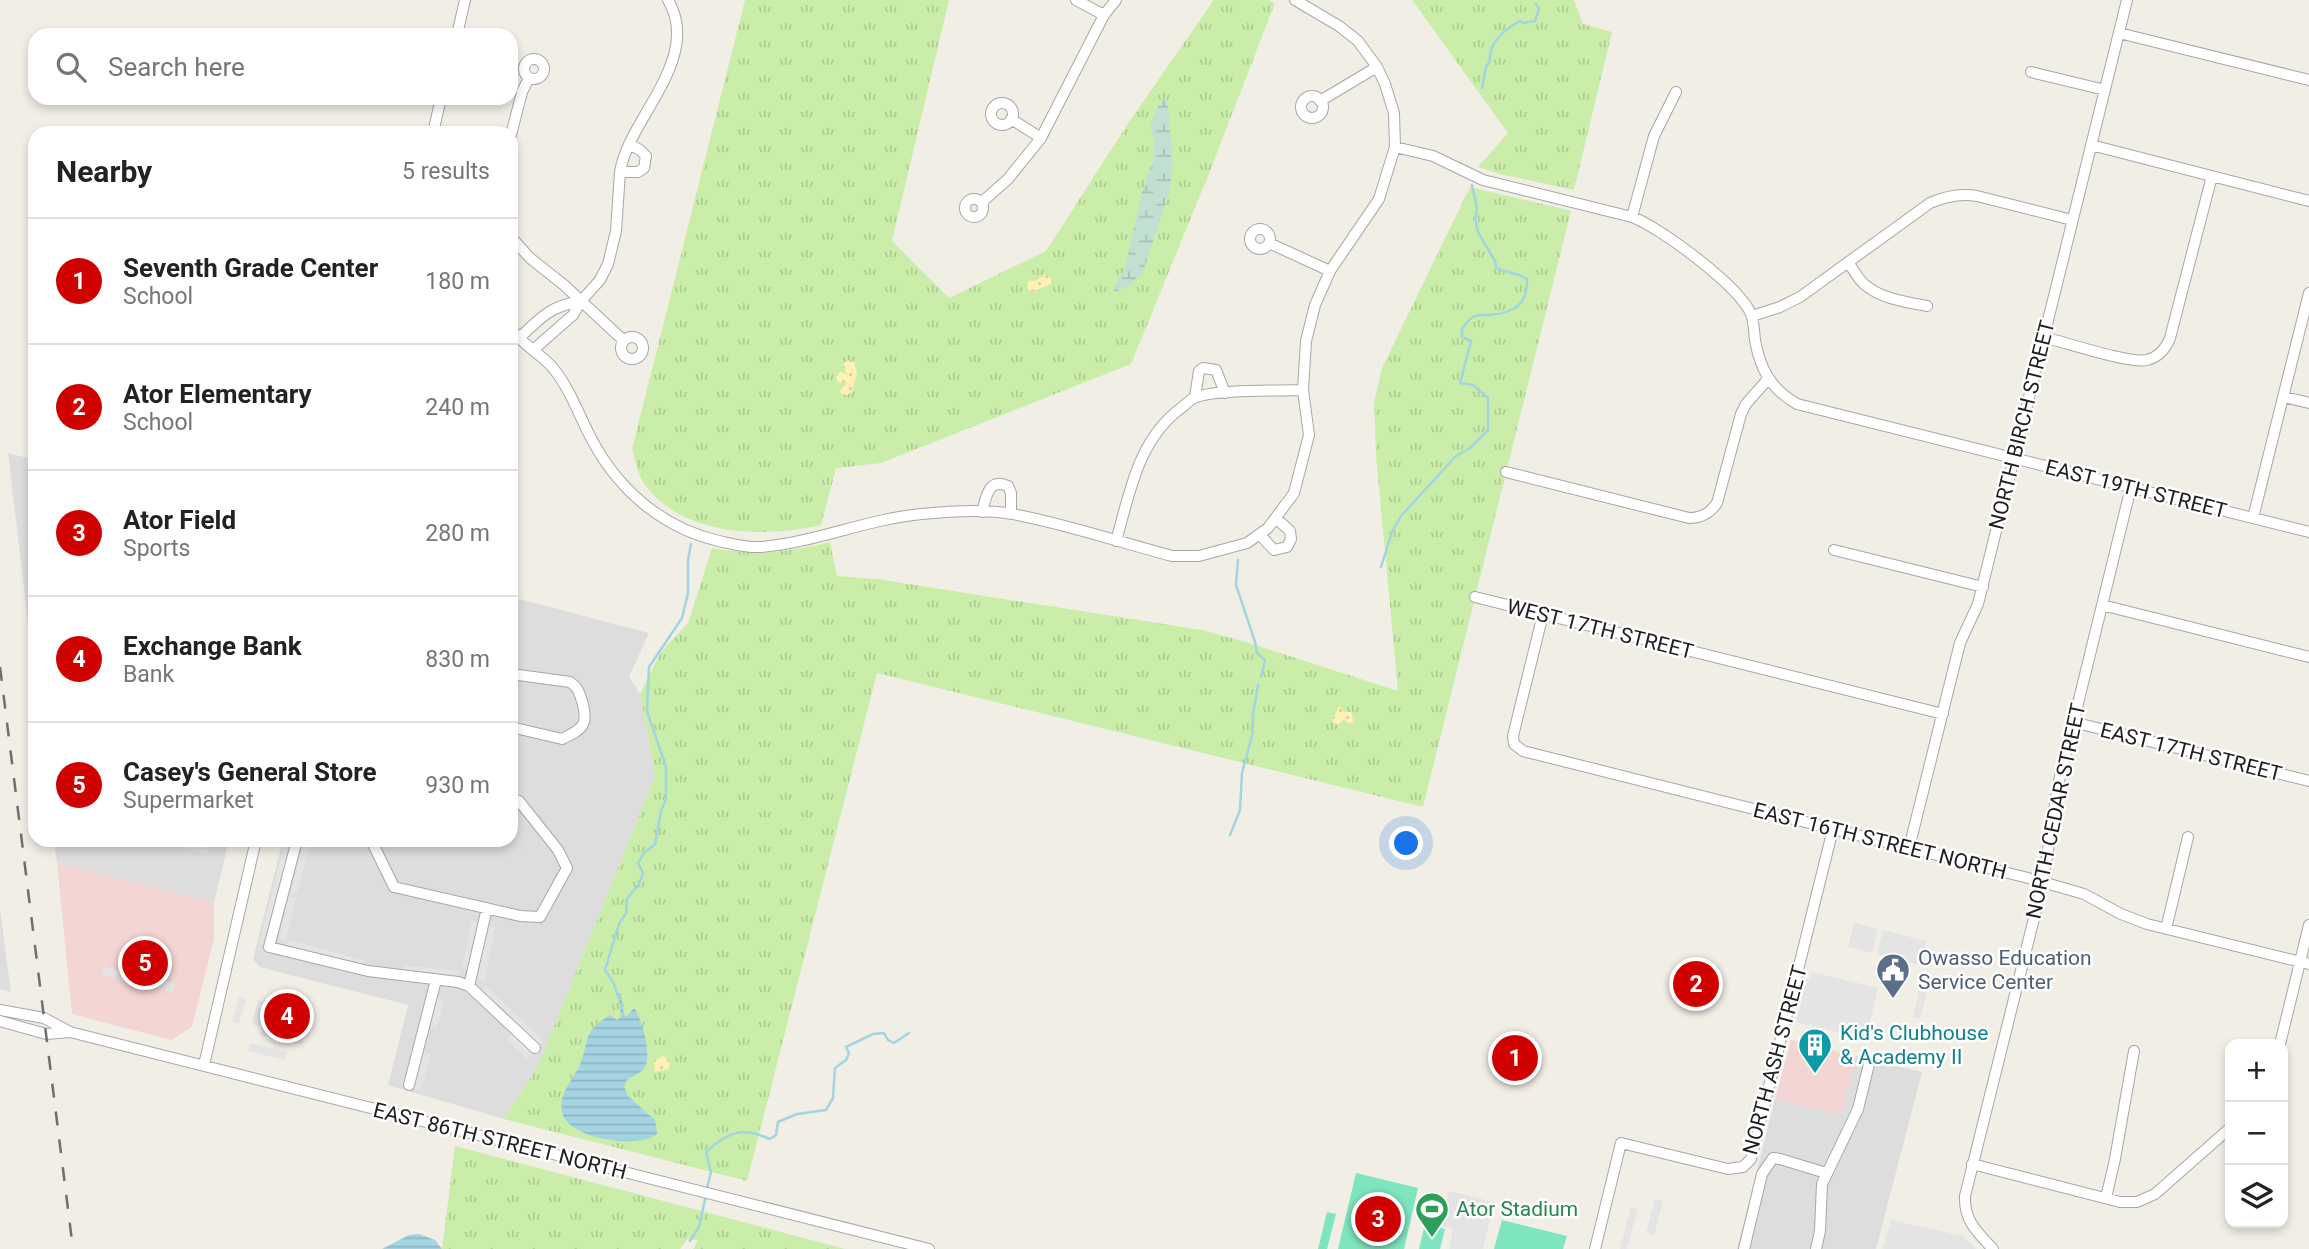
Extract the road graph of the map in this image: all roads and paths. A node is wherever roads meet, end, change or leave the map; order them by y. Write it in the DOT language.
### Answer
graph roads {
  1 [pos="465,0"];
  2 [pos="1076,0"];
  3 [pos="1116,0"];
  4 [pos="1295,0"];
  5 [pos="2127,0"];
  6 [pos="673,3"];
  7 [pos="1104,15"];
  8 [pos="459,28"];
  9 [pos="2119,33"];
  10 [pos="1377,67"];
  11 [pos="2031,72"];
  12 [pos="529,78"];
  13 [pos="2309,80"];
  14 [pos="2105,90"];
  15 [pos="1676,92"];
  16 [pos="1320,101"];
  17 [pos="439,105"];
  18 [pos="1011,119"];
  19 [pos="435,126"];
  20 [pos="513,126"];
  21 [pos="1041,138"];
  22 [pos="629,144"];
  23 [pos="2091,145"];
  24 [pos="1395,147"];
  25 [pos="620,172"];
  26 [pos="2212,176"];
  27 [pos="2309,201"];
  28 [pos="982,202"];
  29 [pos="1632,217"];
  30 [pos="2072,220"];
  31 [pos="1269,243"];
  32 [pos="518,245"];
  33 [pos="1848,262"];
  34 [pos="1330,271"];
  35 [pos="2309,292"];
  36 [pos="581,300"];
  37 [pos="1927,306"];
  38 [pos="1752,316"];
  39 [pos="518,336"];
  40 [pos="2043,337"];
  41 [pos="518,341"];
  42 [pos="624,341"];
  43 [pos="533,350"];
  44 [pos="1768,379"];
  45 [pos="1303,390"];
  46 [pos="1225,393"];
  47 [pos="1195,397"];
  48 [pos="2284,397"];
  49 [pos="2309,403"];
  50 [pos="2014,459"];
  51 [pos="1506,472"];
  52 [pos="2131,487"];
  53 [pos="982,512"];
  54 [pos="1011,514"];
  55 [pos="2253,518"];
  56 [pos="1277,519"];
  57 [pos="2309,532"];
  58 [pos="1260,535"];
  59 [pos="1116,541"];
  60 [pos="1834,550"];
  61 [pos="1983,587"];
  62 [pos="1475,597"];
  63 [pos="2102,605"];
  64 [pos="1543,614"];
  65 [pos="2309,657"];
  66 [pos="518,676"];
  67 [pos="1943,715"];
  68 [pos="2073,722"];
  69 [pos="518,729"];
  70 [pos="2309,781"];
  71 [pos="518,801"];
  72 [pos="1833,829"];
  73 [pos="2188,837"];
  74 [pos="254,847"];
  75 [pos="295,847"];
  76 [pos="374,847"];
  77 [pos="1909,848"];
  78 [pos="2043,882"];
  79 [pos="487,908"];
  80 [pos="2309,925"];
  81 [pos="2166,929"];
  82 [pos="2304,964"];
  83 [pos="436,980"];
  84 [pos="469,986"];
  85 [pos="0,1010"];
  86 [pos="0,1021"];
  87 [pos="70,1032"];
  88 [pos="2282,1039"];
  89 [pos="535,1048"];
  90 [pos="2134,1051"];
  91 [pos="1869,1064"];
  92 [pos="204,1065"];
  93 [pos="409,1085"];
  94 [pos="2225,1132"];
  95 [pos="1972,1164"];
  96 [pos="1824,1179"];
  97 [pos="2106,1198"];
  98 [pos="929,1249"];
  99 [pos="1595,1249"];
  100 [pos="1744,1249"];
  101 [pos="1816,1249"];
  102 [pos="1993,1249"];
  1 -- 8 [label="street"];
  2 -- 7 [label="street"];
  3 -- 7 [label="street"];
  4 -- 10 [label="street"];
  5 -- 9 [label="street, NORTH BIRCH STREET"];
  6 -- 22 [label="street"];
  7 -- 21 [label="street"];
  9 -- 13 [label="street"];
  9 -- 14 [label="street, NORTH BIRCH STREET"];
  10 -- 16 [label="street"];
  10 -- 24 [label="street"];
  11 -- 14 [label="street"];
  12 -- 20 [label="street"];
  14 -- 23 [label="street, NORTH BIRCH STREET"];
  15 -- 29 [label="street"];
  17 -- 19 [label="street"];
  18 -- 21 [label="street"];
  21 -- 28 [label="street"];
  22 -- 25 [label="street"];
  22 -- 25 [label="street"];
  23 -- 26 [label="street"];
  23 -- 30 [label="street, NORTH BIRCH STREET"];
  24 -- 29 [label="street"];
  24 -- 34 [label="street"];
  25 -- 36 [label="street"];
  26 -- 27 [label="street"];
  26 -- 40 [label="street"];
  29 -- 38 [label="street"];
  30 -- 33 [label="street"];
  30 -- 40 [label="street, NORTH BIRCH STREET"];
  31 -- 34 [label="street"];
  32 -- 36 [label="street"];
  33 -- 37 [label="street"];
  33 -- 38 [label="street"];
  34 -- 45 [label="street"];
  35 -- 48 [label="street"];
  36 -- 39 [label="street"];
  36 -- 42 [label="street"];
  36 -- 43 [label="street"];
  38 -- 44 [label="street"];
  40 -- 50 [label="street, NORTH BIRCH STREET"];
  41 -- 43 [label="street"];
  43 -- 53 [label="street"];
  44 -- 50 [label="street, EAST 19TH STREET"];
  44 -- 51 [label="street"];
  45 -- 46 [label="street"];
  45 -- 56 [label="street"];
  46 -- 47 [label="street"];
  46 -- 47 [label="street"];
  47 -- 59 [label="street"];
  48 -- 49 [label="street"];
  48 -- 55 [label="street"];
  50 -- 52 [label="street, EAST 19TH STREET"];
  50 -- 61 [label="street, NORTH BIRCH STREET"];
  52 -- 55 [label="street, EAST 19TH STREET"];
  52 -- 63 [label="street, NORTH CEDAR STREET"];
  53 -- 54 [label="street"];
  53 -- 54 [label="street"];
  54 -- 59 [label="street"];
  55 -- 57 [label="street, EAST 19TH STREET"];
  56 -- 58 [label="street"];
  56 -- 58 [label="street"];
  58 -- 59 [label="street"];
  60 -- 61 [label="street"];
  61 -- 67 [label="street, NORTH BIRCH STREET"];
  62 -- 64 [label="street, WEST 17TH STREET"];
  63 -- 65 [label="street"];
  63 -- 68 [label="street, NORTH CEDAR STREET"];
  64 -- 67 [label="street, WEST 17TH STREET"];
  64 -- 72 [label="street, EAST 16TH STREET NORTH"];
  66 -- 69 [label="street"];
  67 -- 77 [label="street, NORTH BIRCH STREET"];
  68 -- 70 [label="street, EAST 17TH STREET"];
  68 -- 78 [label="street, NORTH CEDAR STREET"];
  71 -- 79 [label="street"];
  72 -- 77 [label="street, EAST 16TH STREET NORTH"];
  72 -- 99 [label="street, NORTH ASH STREET"];
  73 -- 81 [label="street"];
  74 -- 92 [label="street"];
  75 -- 83 [label="street"];
  76 -- 79 [label="street"];
  77 -- 78 [label="street, EAST 16TH STREET NORTH"];
  78 -- 81 [label="street, EAST 16TH STREET NORTH"];
  78 -- 95 [label="street, NORTH CEDAR STREET"];
  79 -- 84 [label="street"];
  80 -- 82 [label="street"];
  81 -- 82 [label="street, EAST 16TH STREET NORTH"];
  82 -- 88 [label="street"];
  83 -- 84 [label="street"];
  83 -- 93 [label="street"];
  84 -- 89 [label="street"];
  85 -- 87 [label="street, EAST 86TH STREET NORTH"];
  86 -- 87 [label="street, EAST 86TH STREET NORTH"];
  87 -- 92 [label="street, EAST 86TH STREET NORTH"];
  90 -- 97 [label="street"];
  91 -- 96 [label="street"];
  92 -- 98 [label="street, EAST 86TH STREET NORTH"];
  94 -- 97 [label="street"];
  95 -- 97 [label="street"];
  95 -- 102 [label="street, NORTH CEDAR STREET"];
  96 -- 100 [label="street"];
  96 -- 101 [label="street"];
}
